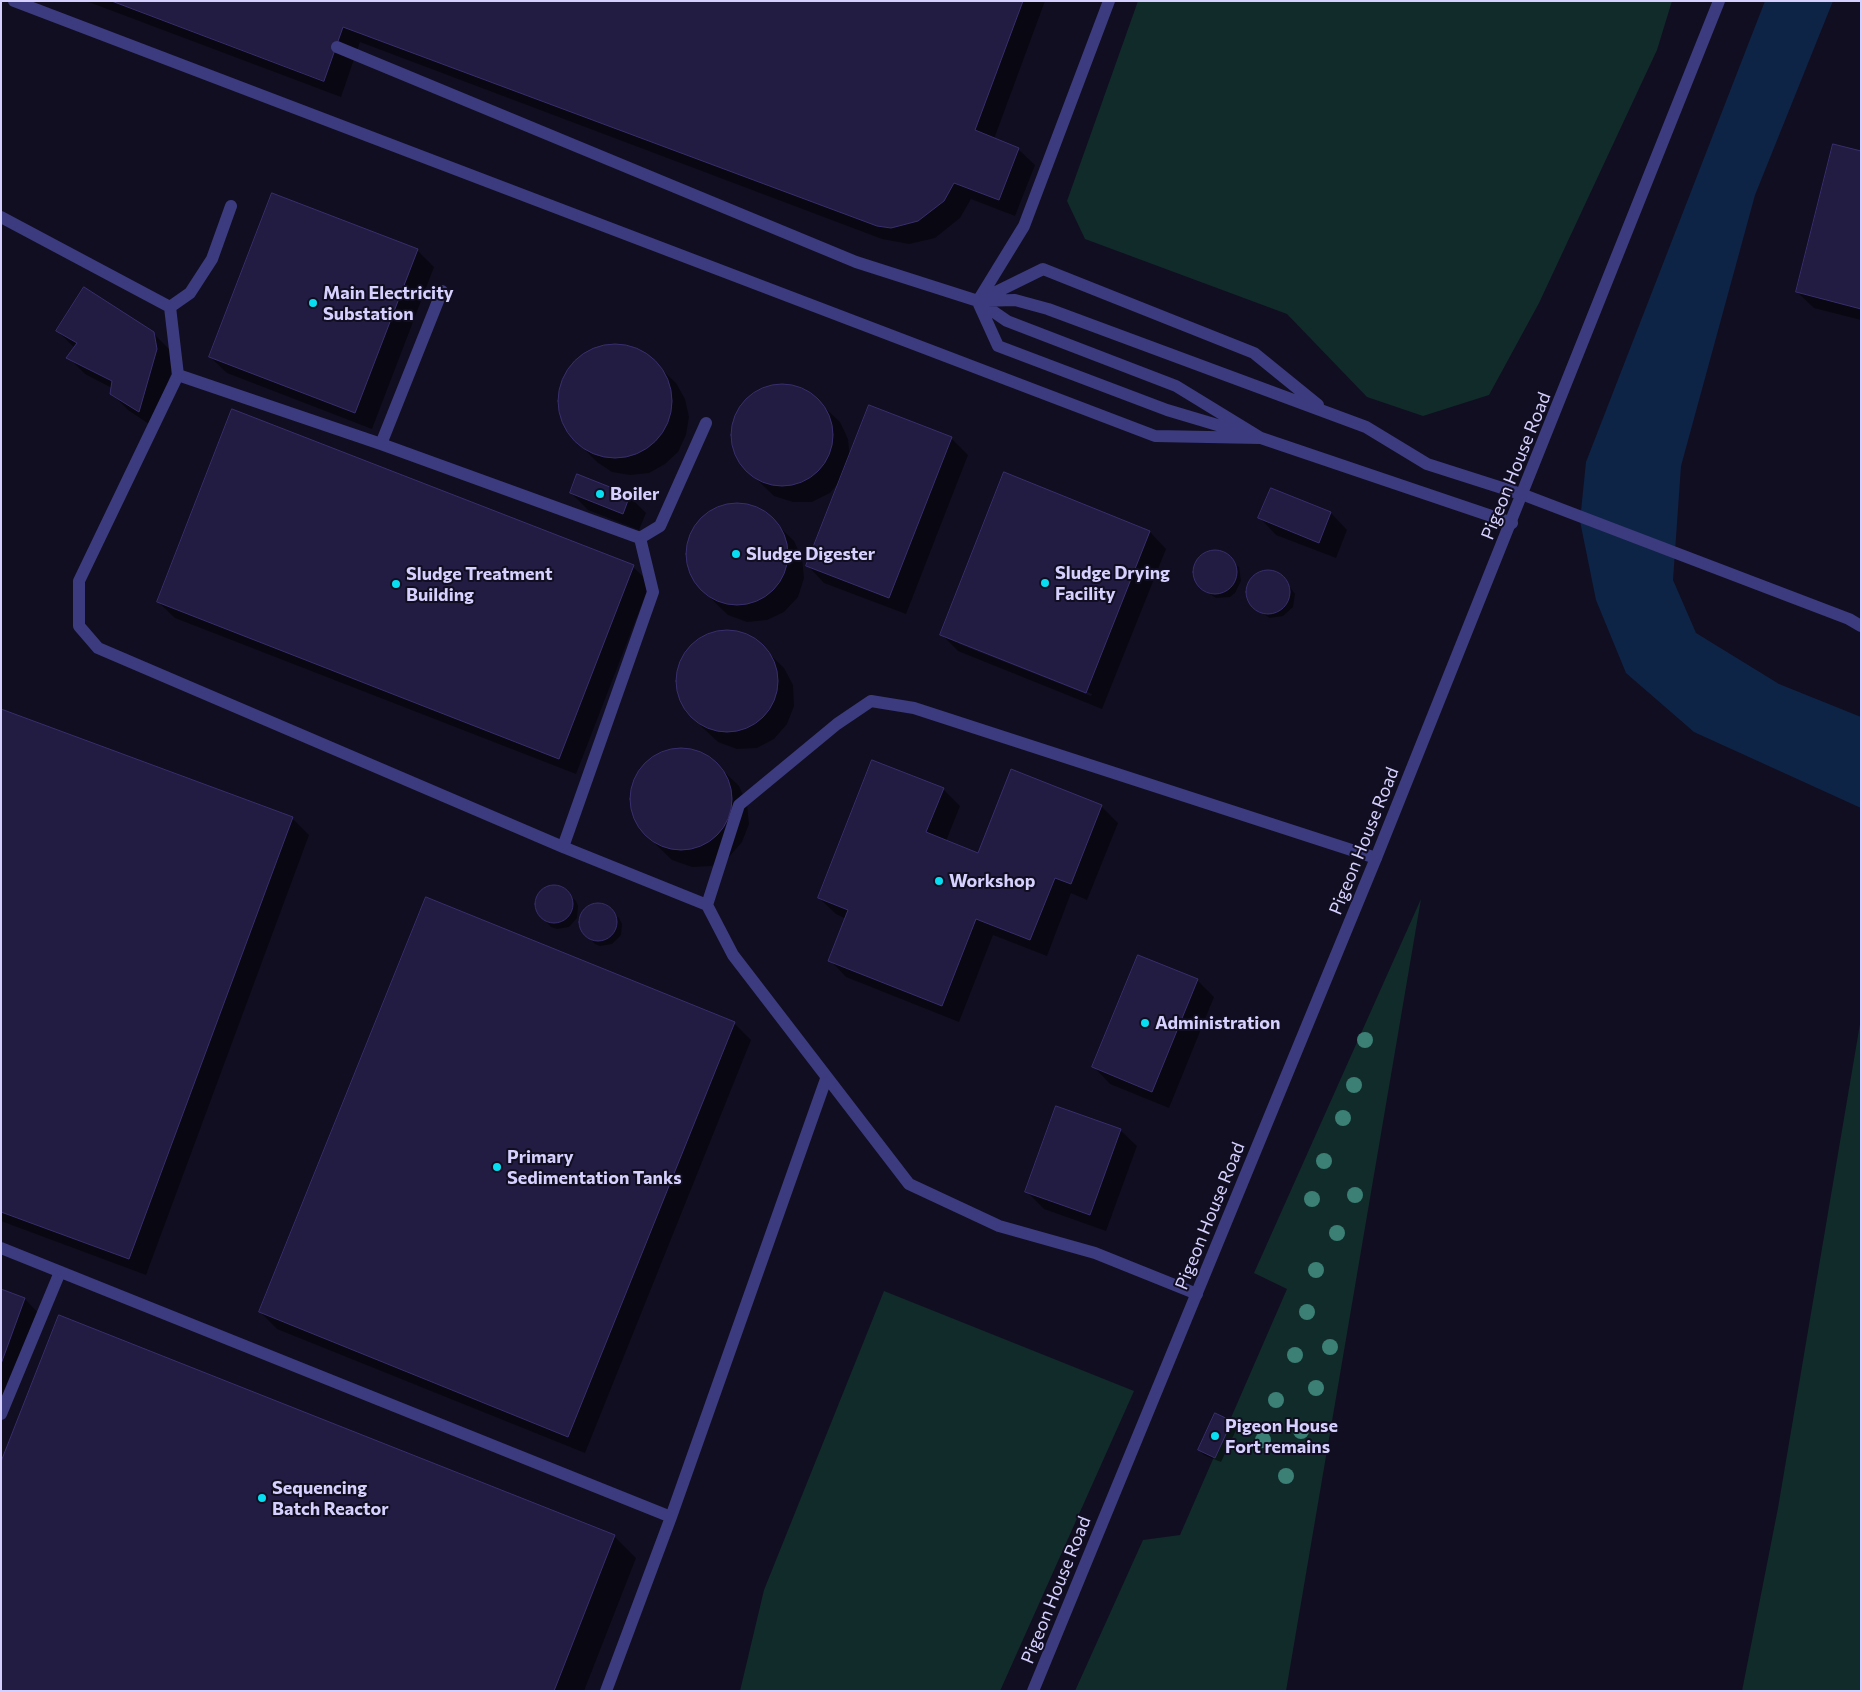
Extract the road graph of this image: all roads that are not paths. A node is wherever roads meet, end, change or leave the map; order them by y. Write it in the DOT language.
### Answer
graph roads {
  1 [pos="14,1"];
  2 [pos="1109,1"];
  3 [pos="1719,1"];
  4 [pos="337,47"];
  5 [pos="231,206"];
  6 [pos="1,217"];
  7 [pos="442,292"];
  8 [pos="978,301"];
  9 [pos="170,308"];
  10 [pos="178,375"];
  11 [pos="1325,411"];
  12 [pos="706,424"];
  13 [pos="1261,438"];
  14 [pos="381,444"];
  15 [pos="1524,495"];
  16 [pos="1512,523"];
  17 [pos="640,538"];
  18 [pos="1861,626"];
  19 [pos="563,847"];
  20 [pos="1376,858"];
  21 [pos="707,905"];
  22 [pos="826,1079"];
  23 [pos="1,1248"];
  24 [pos="60,1272"];
  25 [pos="1196,1294"];
  26 [pos="1,1414"];
  27 [pos="671,1517"];
  28 [pos="606,1691"];
  29 [pos="1033,1691"];
  1 -- 13 [label="street"];
  2 -- 8 [label="street"];
  3 -- 15 [label="street, Pigeon House Road"];
  4 -- 8 [label="street"];
  5 -- 9 [label="street"];
  6 -- 9 [label="street"];
  7 -- 14 [label="street"];
  8 -- 11 [label="street"];
  8 -- 11 [label="street"];
  8 -- 13 [label="street"];
  8 -- 13 [label="street"];
  9 -- 10 [label="street"];
  10 -- 14 [label="street"];
  10 -- 19 [label="street"];
  11 -- 15 [label="street"];
  12 -- 17 [label="street"];
  13 -- 16 [label="street"];
  14 -- 17 [label="street"];
  15 -- 16 [label="street, Pigeon House Road"];
  15 -- 18 [label="street"];
  16 -- 20 [label="street, Pigeon House Road"];
  17 -- 19 [label="street"];
  19 -- 21 [label="street"];
  20 -- 21 [label="street"];
  20 -- 25 [label="street, Pigeon House Road"];
  21 -- 22 [label="street"];
  22 -- 25 [label="street"];
  22 -- 27 [label="street"];
  23 -- 24 [label="street"];
  24 -- 26 [label="street"];
  24 -- 27 [label="street"];
  25 -- 29 [label="street, Pigeon House Road"];
  27 -- 28 [label="street"];
}
